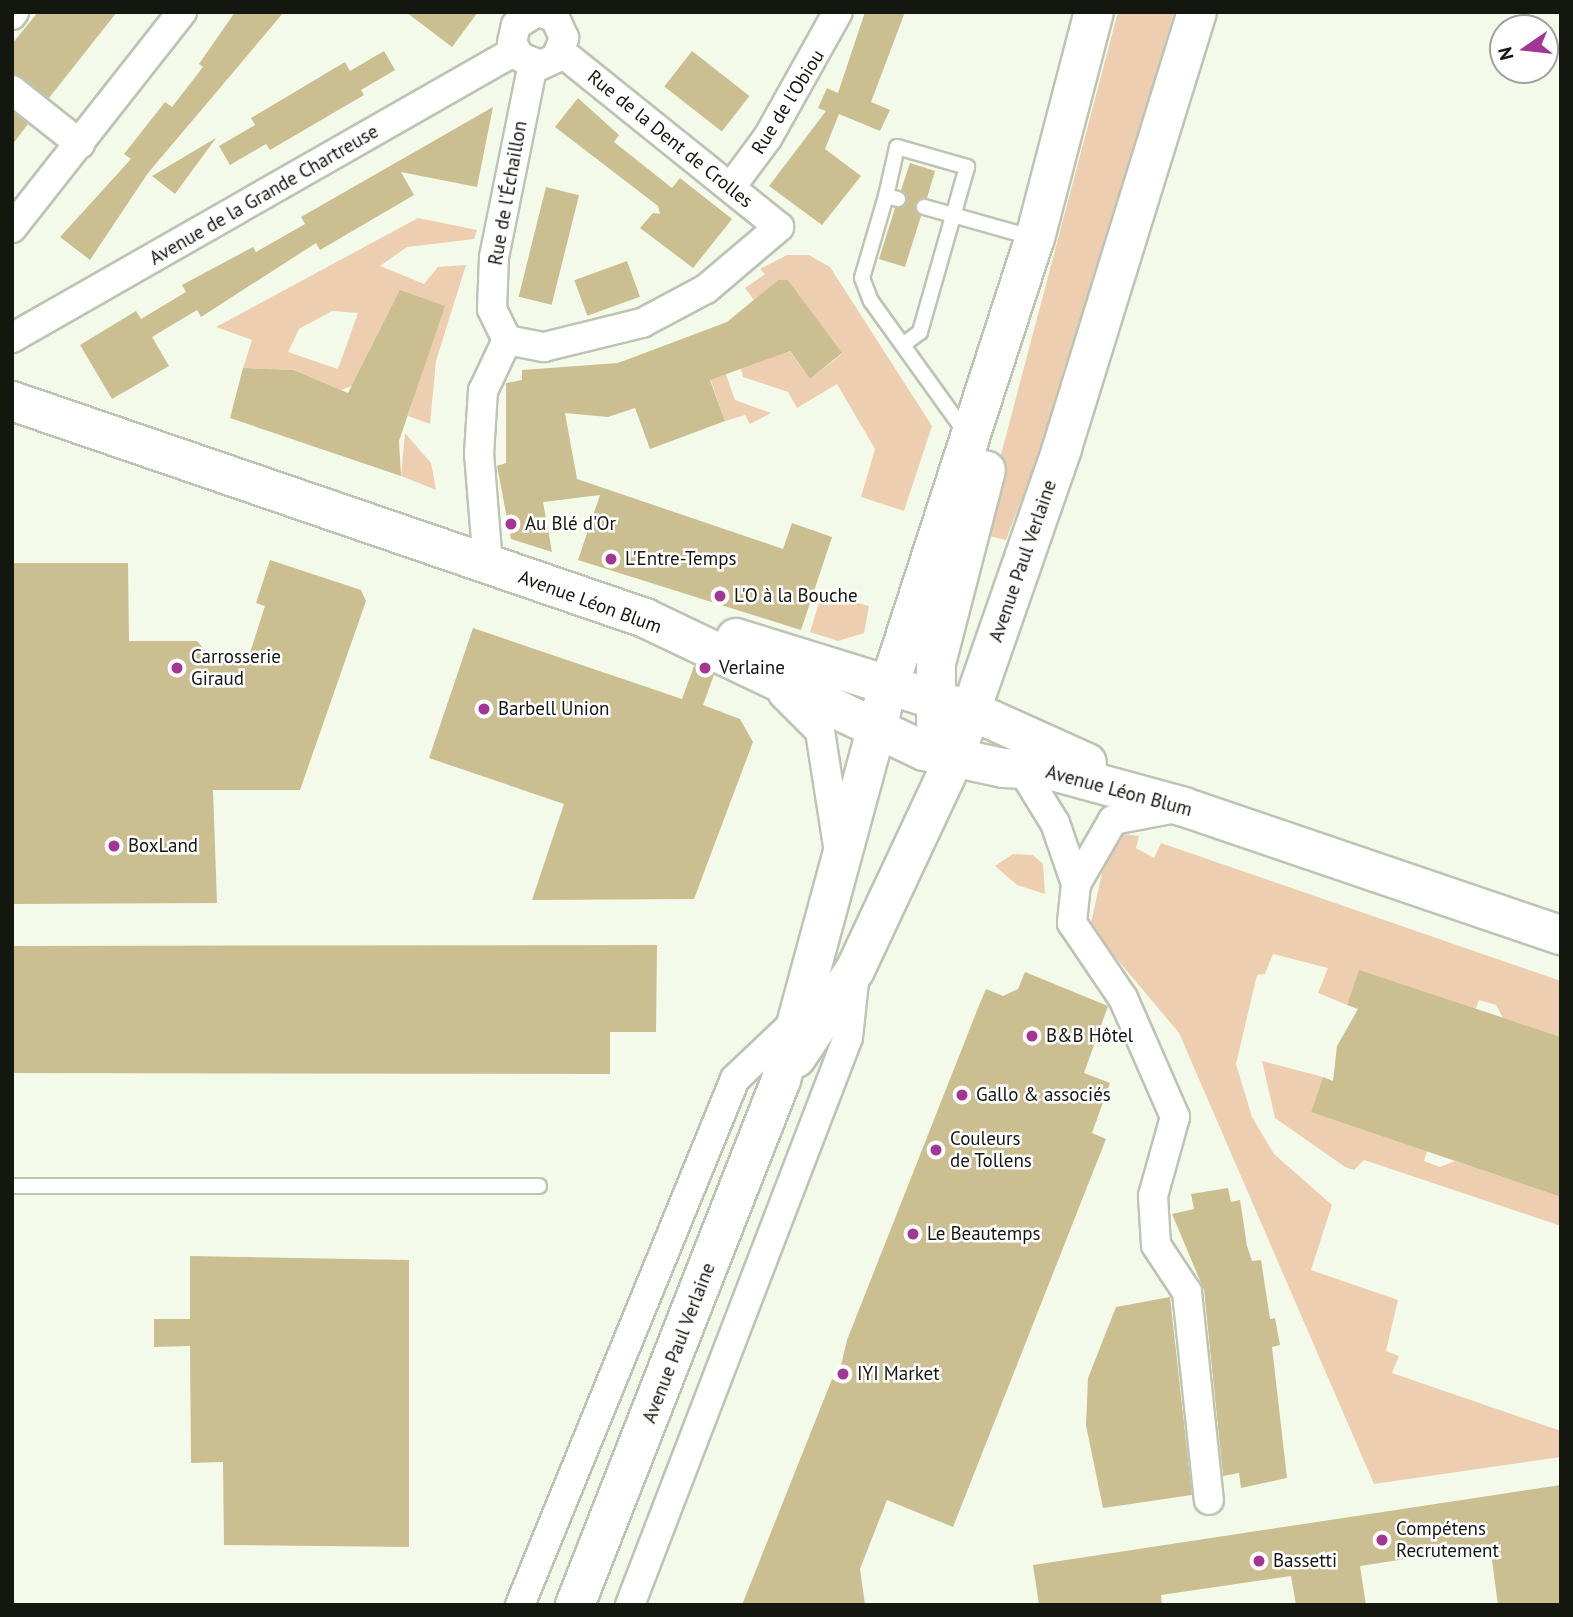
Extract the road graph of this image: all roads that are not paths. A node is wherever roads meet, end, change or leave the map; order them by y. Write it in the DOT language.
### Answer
graph roads {
  1 [pos="182,12"];
  2 [pos="838,12"];
  3 [pos="1094,12"];
  4 [pos="1197,12"];
  5 [pos="537,14"];
  6 [pos="561,52"];
  7 [pos="524,58"];
  8 [pos="12,90"];
  9 [pos="80,145"];
  10 [pos="731,187"];
  11 [pos="924,207"];
  12 [pos="953,216"];
  13 [pos="12,228"];
  14 [pos="1035,238"];
  15 [pos="12,338"];
  16 [pos="507,340"];
  17 [pos="903,345"];
  18 [pos="986,398"];
  19 [pos="12,401"];
  20 [pos="971,440"];
  21 [pos="488,565"];
  22 [pos="738,637"];
  23 [pos="924,722"];
  24 [pos="1021,768"];
  25 [pos="1184,807"];
  26 [pos="840,863"];
  27 [pos="1076,884"];
  28 [pos="1561,935"];
  29 [pos="855,970"];
  30 [pos="794,1023"];
  31 [pos="781,1080"];
  32 [pos="12,1186"];
  33 [pos="539,1186"];
  34 [pos="1209,1500"];
  35 [pos="520,1605"];
  36 [pos="575,1605"];
  37 [pos="630,1605"];
  1 -- 9 [label="street"];
  2 -- 10 [label="street, Rue de l'Obiou"];
  3 -- 14 [label="main road, Avenue Paul Verlaine"];
  4 -- 23 [label="main road, Avenue Paul Verlaine"];
  5 -- 6 [label="street"];
  5 -- 7 [label="street"];
  6 -- 7 [label="street"];
  6 -- 10 [label="street, Rue de la Dent de Crolles"];
  7 -- 15 [label="street, Avenue de la Grande Chartreuse"];
  7 -- 16 [label="street, Rue de l'Échaillon"];
  8 -- 9 [label="street"];
  9 -- 13 [label="street"];
  10 -- 16 [label="street, Rue de la Dent de Crolles"];
  11 -- 12 [label="lane"];
  12 -- 14 [label="lane"];
  12 -- 17 [label="lane"];
  12 -- 17 [label="lane"];
  14 -- 18 [label="main road, Avenue Paul Verlaine"];
  16 -- 21 [label="street"];
  17 -- 20 [label="lane"];
  18 -- 20 [label="main road, Avenue Paul Verlaine"];
  18 -- 23 [label="main road"];
  19 -- 21 [label="main road, Avenue Léon Blum"];
  20 -- 23 [label="main road, Avenue Paul Verlaine"];
  21 -- 22 [label="main road, Avenue Léon Blum"];
  22 -- 23 [label="main road, Avenue Léon Blum"];
  22 -- 26 [label="street"];
  23 -- 24 [label="main road, Avenue Léon Blum"];
  23 -- 25 [label="main road, Avenue Léon Blum"];
  23 -- 26 [label="main road, Avenue Paul Verlaine"];
  23 -- 29 [label="main road, Avenue Paul Verlaine"];
  24 -- 25 [label="main road, Avenue Léon Blum"];
  24 -- 27 [label="street"];
  25 -- 27 [label="street"];
  25 -- 28 [label="main road, Avenue Léon Blum"];
  26 -- 30 [label="main road, Avenue Paul Verlaine"];
  27 -- 34 [label="street"];
  29 -- 31 [label="main road, Avenue Paul Verlaine"];
  29 -- 37 [label="street"];
  30 -- 31 [label="main road, Avenue Paul Verlaine"];
  30 -- 35 [label="street"];
  31 -- 36 [label="main road, Avenue Paul Verlaine"];
  32 -- 33 [label="lane"];
}
